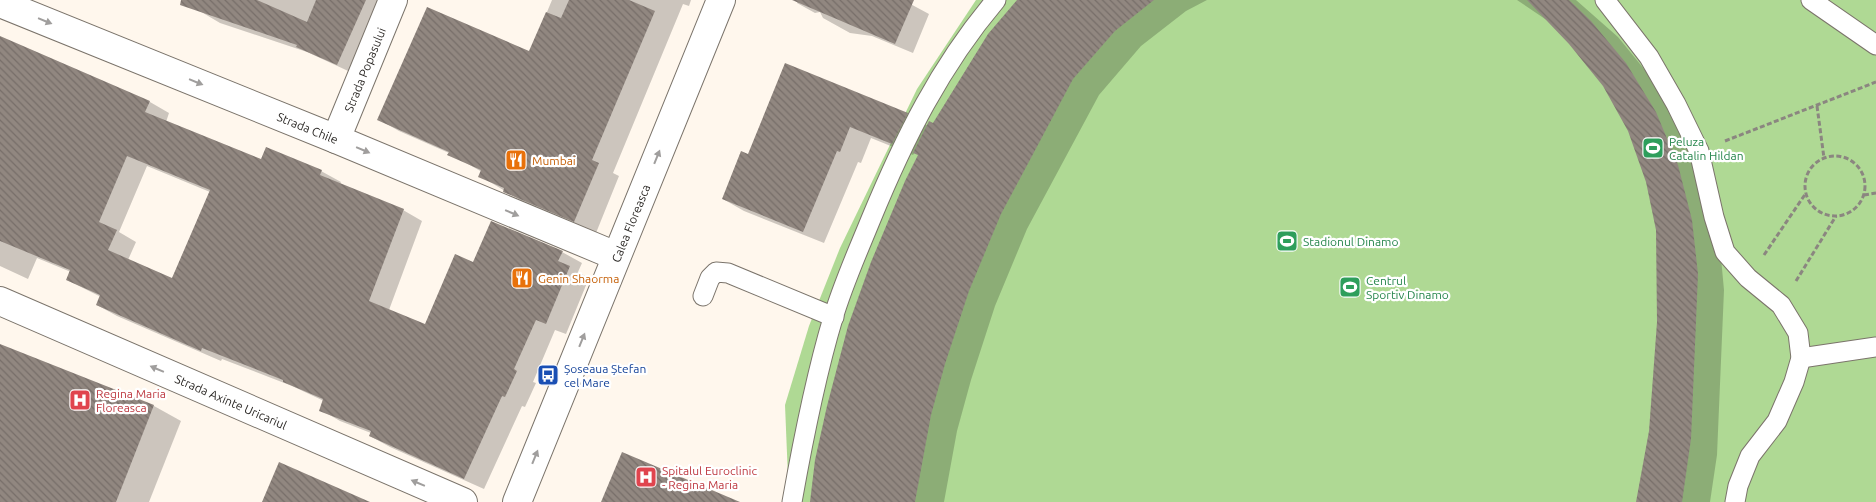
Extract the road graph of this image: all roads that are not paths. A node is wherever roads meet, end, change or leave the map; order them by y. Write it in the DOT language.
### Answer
graph roads {
  1 [pos="393,0"];
  2 [pos="721,0"];
  3 [pos="996,0"];
  4 [pos="1605,0"];
  5 [pos="1811,0"];
  6 [pos="0,3"];
  7 [pos="1876,45"];
  8 [pos="336,139"];
  9 [pos="616,256"];
  10 [pos="703,296"];
  11 [pos="0,301"];
  12 [pos="834,317"];
  13 [pos="1876,347"];
  14 [pos="1802,358"];
  15 [pos="463,502"];
  16 [pos="517,502"];
  17 [pos="792,502"];
  18 [pos="1734,502"];
  1 -- 8 [label="street, Strada Popasului"];
  9 -- 2 [label="street, Calea Floreasca, one-way"];
  3 -- 12 [label="lane"];
  4 -- 14 [label="lane"];
  5 -- 7 [label="lane"];
  6 -- 8 [label="street, Strada Chile, one-way"];
  8 -- 9 [label="street, Strada Chile, one-way"];
  16 -- 9 [label="street, Calea Floreasca, one-way"];
  10 -- 12 [label="lane"];
  15 -- 11 [label="street, Strada Axinte Uricariul, one-way"];
  12 -- 17 [label="lane"];
  13 -- 14 [label="lane"];
  14 -- 18 [label="lane"];
}
